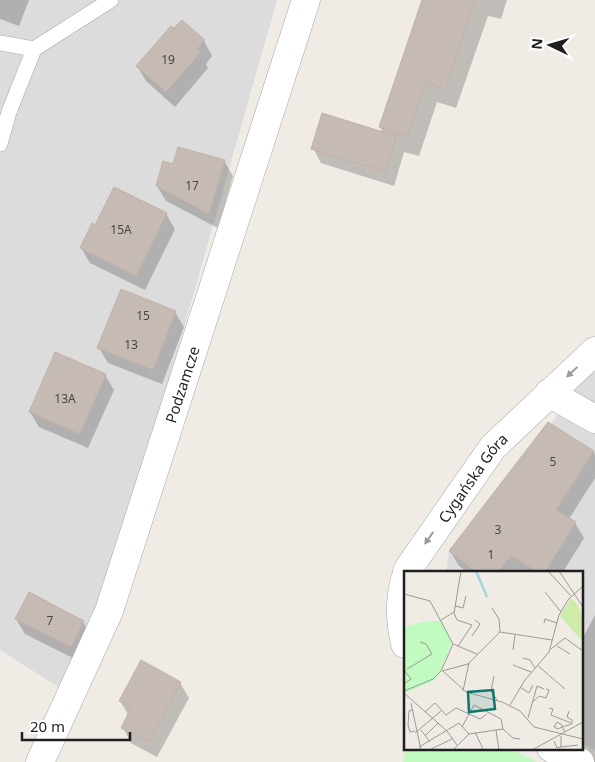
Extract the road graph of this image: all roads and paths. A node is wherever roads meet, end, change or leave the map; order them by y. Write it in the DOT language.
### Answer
graph roads {
  1 [pos="111,0"];
  2 [pos="301,2"];
  3 [pos="0,43"];
  4 [pos="34,49"];
  5 [pos="0,144"];
  6 [pos="595,351"];
  7 [pos="549,393"];
  8 [pos="595,420"];
  9 [pos="407,571"];
  10 [pos="404,583"];
  11 [pos="404,639"];
  12 [pos="556,750"];
  13 [pos="40,762"];
  14 [pos="580,762"];
  1 -- 4 [label="lane"];
  2 -- 13 [label="street, Podzamcze"];
  3 -- 4 [label="lane"];
  4 -- 5 [label="lane"];
  6 -- 7 [label="street, Cygańska Góra, one-way"];
  7 -- 8 [label="street"];
  7 -- 9 [label="street, Cygańska Góra, one-way"];
  10 -- 11 [label="street"];
  12 -- 14 [label="street"];
}
